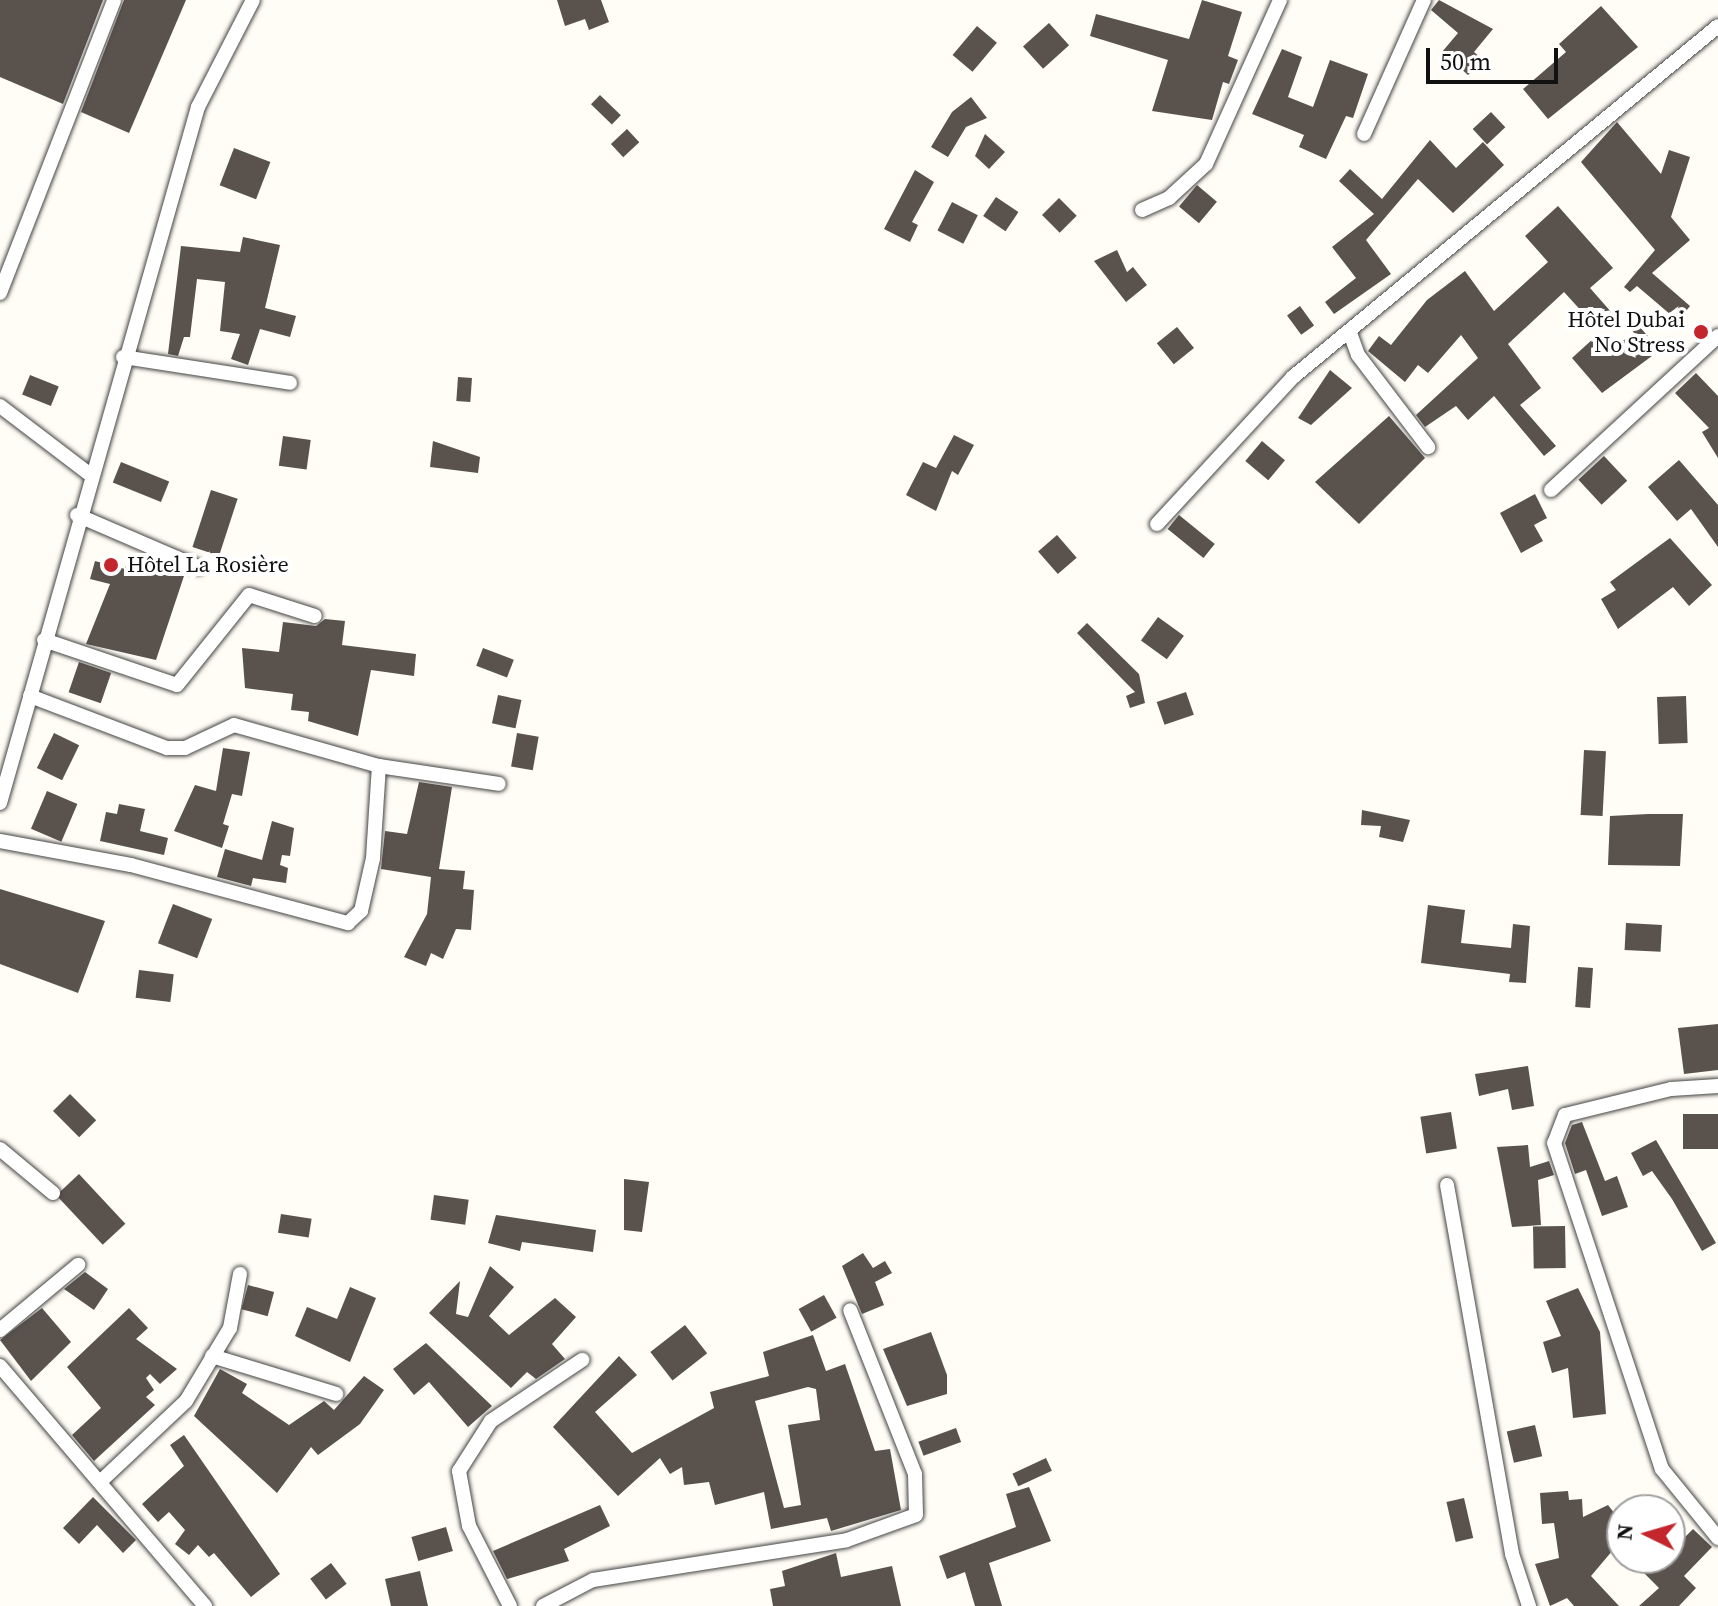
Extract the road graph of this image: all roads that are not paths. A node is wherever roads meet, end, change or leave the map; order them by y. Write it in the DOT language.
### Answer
graph roads {
  1 [pos="114,0"];
  2 [pos="253,0"];
  3 [pos="1280,0"];
  4 [pos="1424,0"];
  5 [pos="1718,26"];
  6 [pos="1364,134"];
  7 [pos="1142,210"];
  8 [pos="0,293"];
  9 [pos="1350,333"];
  10 [pos="1718,336"];
  11 [pos="123,357"];
  12 [pos="290,383"];
  13 [pos="0,406"];
  14 [pos="1428,447"];
  15 [pos="88,473"];
  16 [pos="1551,490"];
  17 [pos="77,515"];
  18 [pos="1157,524"];
  19 [pos="198,567"];
  20 [pos="315,616"];
  21 [pos="44,640"];
  22 [pos="30,696"];
  23 [pos="379,766"];
  24 [pos="499,784"];
  25 [pos="0,803"];
  26 [pos="0,841"];
  27 [pos="1718,1086"];
  28 [pos="0,1149"];
  29 [pos="1447,1185"];
  30 [pos="53,1193"];
  31 [pos="78,1265"];
  32 [pos="240,1274"];
  33 [pos="850,1310"];
  34 [pos="0,1330"];
  35 [pos="212,1356"];
  36 [pos="582,1360"];
  37 [pos="0,1366"];
  38 [pos="336,1394"];
  39 [pos="100,1482"];
  40 [pos="1718,1538"];
  41 [pos="205,1606"];
  42 [pos="510,1606"];
  43 [pos="543,1606"];
  44 [pos="1529,1606"];
  1 -- 8 [label="street"];
  2 -- 11 [label="street"];
  3 -- 7 [label="street"];
  4 -- 6 [label="street"];
  5 -- 9 [label="street"];
  9 -- 14 [label="street"];
  9 -- 18 [label="street"];
  10 -- 16 [label="street"];
  11 -- 12 [label="street"];
  11 -- 15 [label="street"];
  13 -- 15 [label="street"];
  15 -- 17 [label="street"];
  17 -- 19 [label="street"];
  17 -- 21 [label="street"];
  20 -- 21 [label="street"];
  21 -- 22 [label="street"];
  22 -- 23 [label="street"];
  22 -- 25 [label="street"];
  23 -- 24 [label="street"];
  23 -- 26 [label="street"];
  27 -- 40 [label="street"];
  28 -- 30 [label="street"];
  29 -- 44 [label="street"];
  31 -- 34 [label="street"];
  32 -- 35 [label="street"];
  33 -- 43 [label="street"];
  35 -- 38 [label="street"];
  35 -- 39 [label="street"];
  36 -- 42 [label="street"];
  37 -- 39 [label="street"];
  39 -- 41 [label="street"];
}
